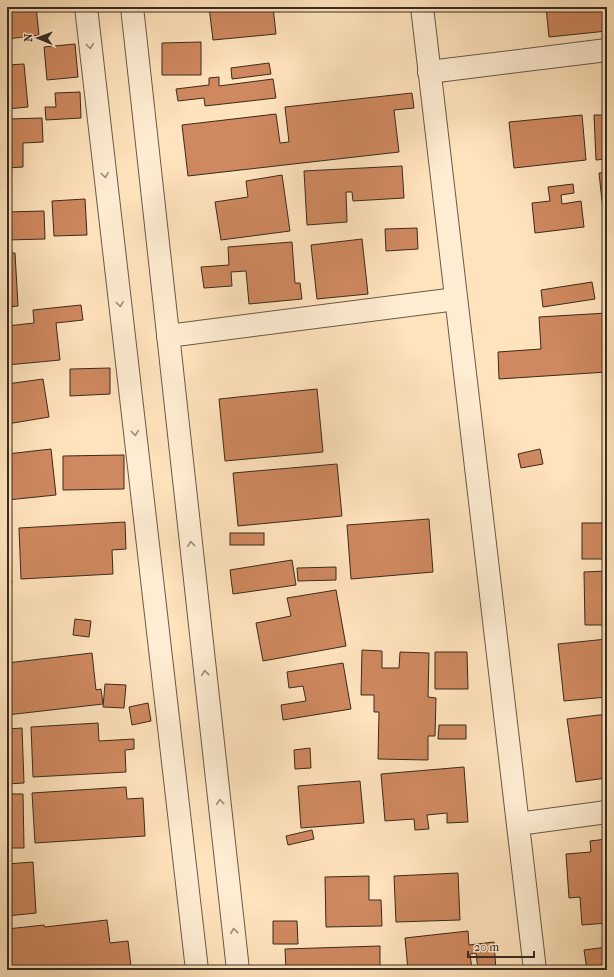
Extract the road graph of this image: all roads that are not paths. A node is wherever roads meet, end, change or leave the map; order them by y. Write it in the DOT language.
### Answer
graph roads {
  1 [pos="86,7"];
  2 [pos="132,7"];
  3 [pos="422,7"];
  4 [pos="607,50"];
  5 [pos="429,72"];
  6 [pos="456,299"];
  7 [pos="168,336"];
  8 [pos="607,812"];
  9 [pos="518,824"];
  10 [pos="197,970"];
  11 [pos="238,970"];
  12 [pos="535,970"];
  1 -- 10 [label="street, one-way"];
  2 -- 7 [label="street"];
  3 -- 5 [label="street"];
  4 -- 5 [label="street"];
  5 -- 6 [label="street"];
  6 -- 7 [label="street"];
  6 -- 9 [label="street"];
  11 -- 7 [label="street, one-way"];
  8 -- 9 [label="street"];
  9 -- 12 [label="street"];
}
